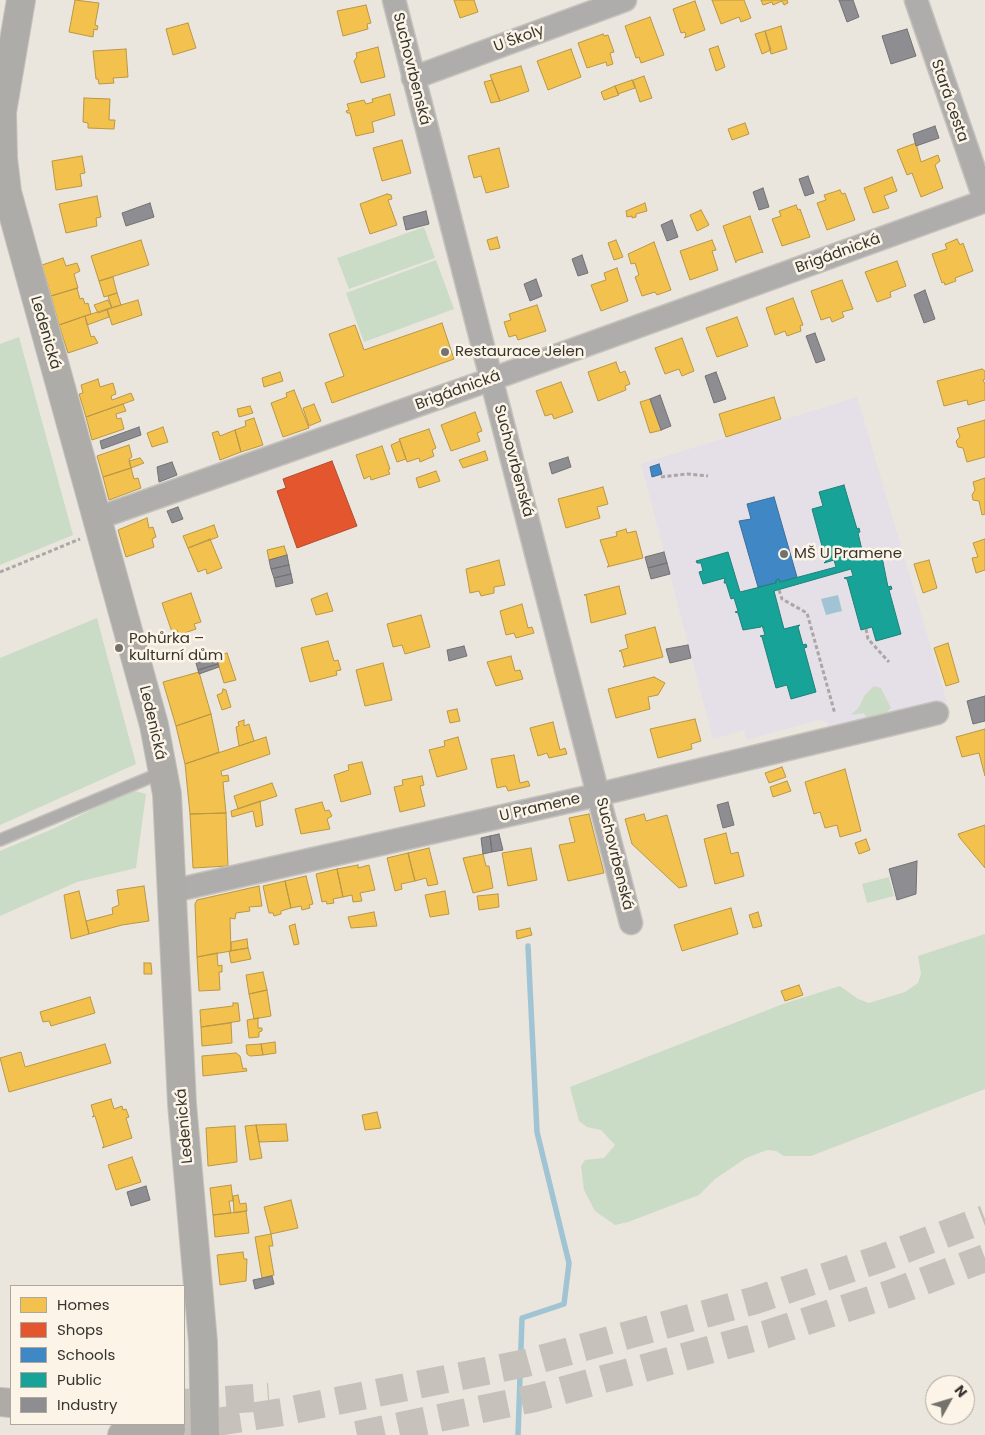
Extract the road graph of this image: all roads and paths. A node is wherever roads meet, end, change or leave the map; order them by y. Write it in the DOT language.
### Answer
graph roads {
  1 [pos="21,0"];
  2 [pos="394,0"];
  3 [pos="625,0"];
  4 [pos="916,0"];
  5 [pos="413,78"];
  6 [pos="985,201"];
  7 [pos="492,379"];
  8 [pos="708,476"];
  9 [pos="661,477"];
  10 [pos="100,524"];
  11 [pos="0,572"];
  12 [pos="779,590"];
  13 [pos="866,629"];
  14 [pos="888,662"];
  15 [pos="936,712"];
  16 [pos="835,714"];
  17 [pos="163,772"];
  18 [pos="600,794"];
  19 [pos="0,840"];
  20 [pos="172,891"];
  21 [pos="631,923"];
  22 [pos="171,1429"];
  23 [pos="122,1435"];
  24 [pos="205,1435"];
  1 -- 10 [label="main road, Ledenická"];
  2 -- 5 [label="street, Suchovrbenská"];
  3 -- 5 [label="street, U Školy"];
  4 -- 6 [label="street, Stará cesta"];
  5 -- 7 [label="street, Suchovrbenská"];
  6 -- 7 [label="street, Brigádnická"];
  7 -- 10 [label="street, Brigádnická"];
  7 -- 18 [label="street, Suchovrbenská"];
  8 -- 9 [label="path"];
  10 -- 11 [label="path"];
  10 -- 17 [label="main road, Ledenická"];
  12 -- 16 [label="path"];
  13 -- 14 [label="path"];
  15 -- 18 [label="street, U Pramene"];
  17 -- 19 [label="lane"];
  17 -- 20 [label="main road, Ledenická"];
  18 -- 20 [label="street, U Pramene"];
  18 -- 21 [label="street, Suchovrbenská"];
  20 -- 24 [label="main road, Ledenická"];
  22 -- 23 [label="highway"];
}
